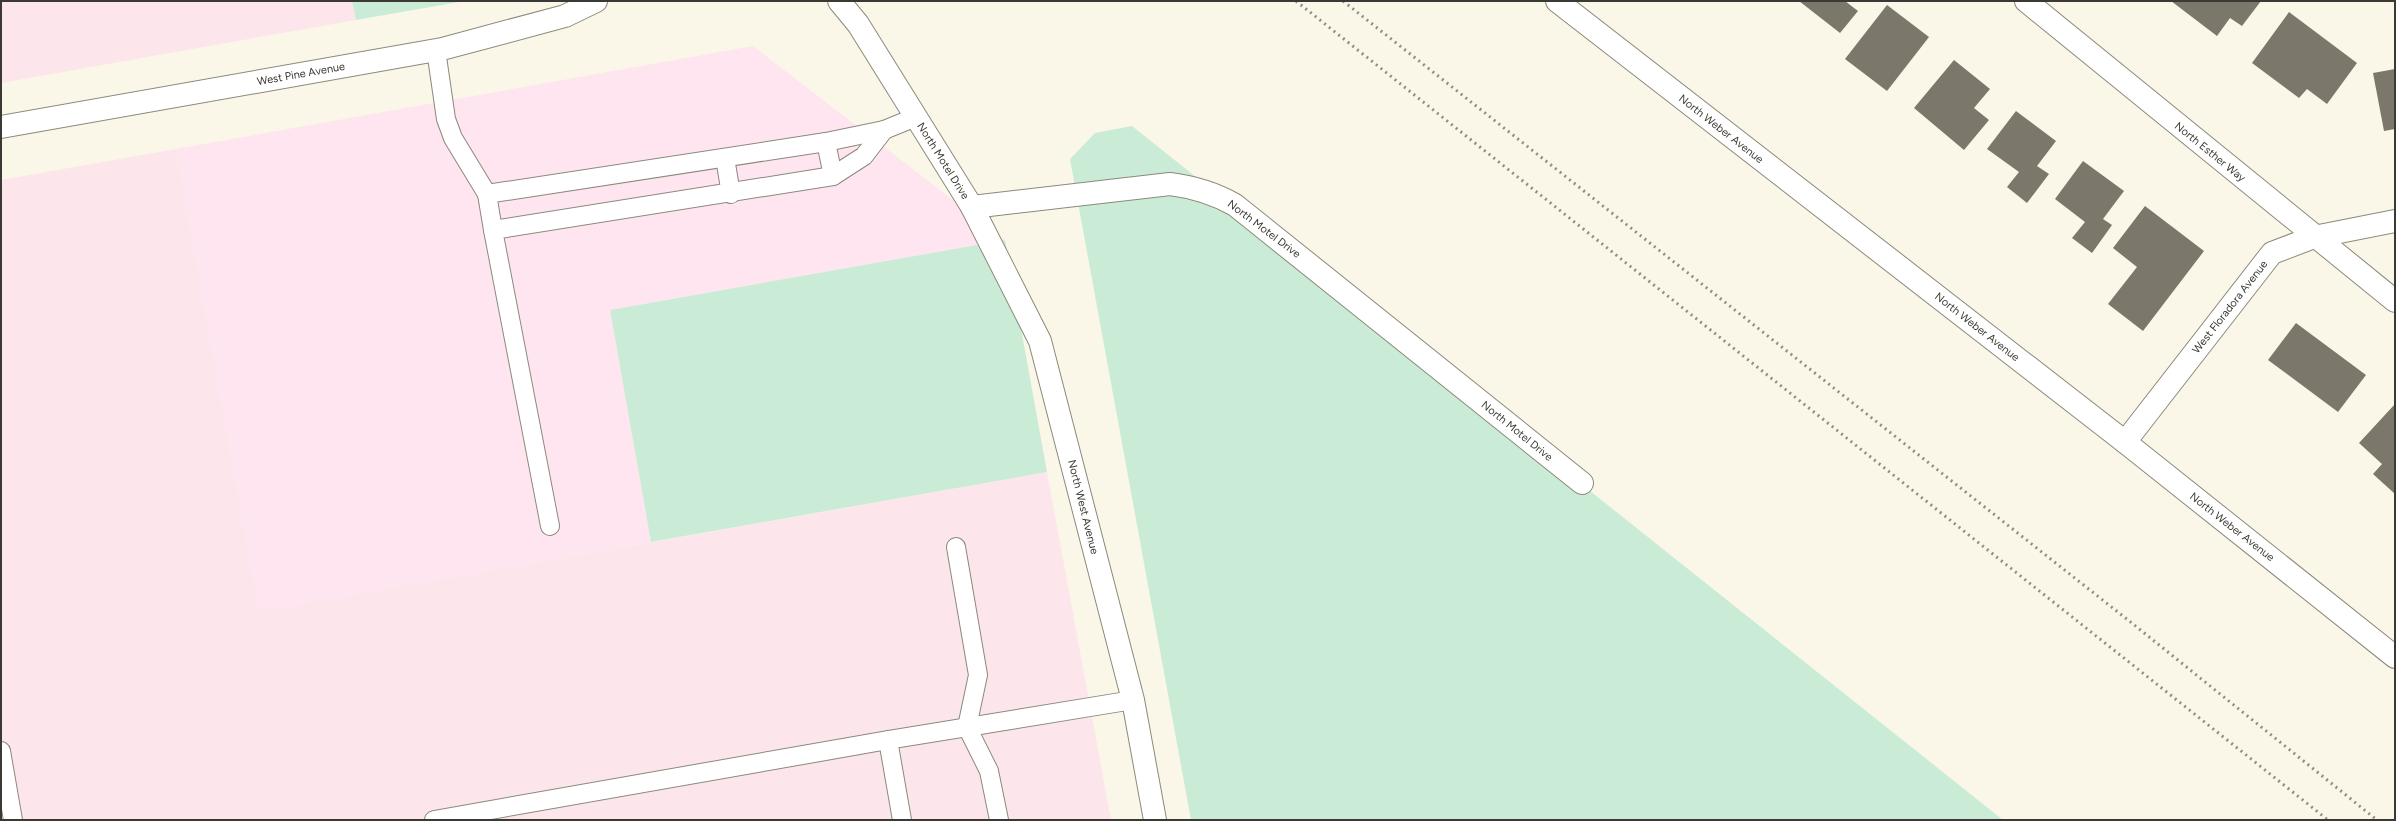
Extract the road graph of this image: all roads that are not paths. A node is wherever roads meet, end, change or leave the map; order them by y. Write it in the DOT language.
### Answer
graph roads {
  1 [pos="596,1"];
  2 [pos="839,1"];
  3 [pos="1557,1"];
  4 [pos="2026,1"];
  5 [pos="436,50"];
  6 [pos="916,117"];
  7 [pos="1,126"];
  8 [pos="884,130"];
  9 [pos="826,142"];
  10 [pos="725,158"];
  11 [pos="833,176"];
  12 [pos="487,194"];
  13 [pos="731,194"];
  14 [pos="972,207"];
  15 [pos="2395,221"];
  16 [pos="493,230"];
  17 [pos="2314,237"];
  18 [pos="2395,301"];
  19 [pos="2125,442"];
  20 [pos="1582,483"];
  21 [pos="550,526"];
  22 [pos="956,547"];
  23 [pos="2395,657"];
  24 [pos="1133,700"];
  25 [pos="967,727"];
  26 [pos="888,740"];
  27 [pos="1,751"];
  28 [pos="13,820"];
  29 [pos="434,820"];
  30 [pos="902,820"];
  31 [pos="999,820"];
  32 [pos="1155,820"];
  1 -- 5 [label="street, West Pine Avenue"];
  2 -- 6 [label="street, North Motel Drive"];
  3 -- 19 [label="street, North Weber Avenue"];
  4 -- 17 [label="street, North Esther Way"];
  5 -- 7 [label="street, West Pine Avenue"];
  5 -- 12 [label="lane"];
  6 -- 8 [label="lane"];
  6 -- 14 [label="street, North Motel Drive"];
  8 -- 9 [label="lane"];
  8 -- 11 [label="lane"];
  9 -- 10 [label="lane"];
  9 -- 11 [label="lane"];
  10 -- 12 [label="lane"];
  10 -- 13 [label="lane"];
  11 -- 13 [label="lane"];
  12 -- 16 [label="lane"];
  13 -- 16 [label="lane"];
  14 -- 20 [label="street, North Motel Drive"];
  14 -- 24 [label="street, North West Avenue"];
  15 -- 17 [label="street, West Floradora Avenue"];
  16 -- 21 [label="lane"];
  17 -- 18 [label="street, North Esther Way"];
  17 -- 19 [label="street, West Floradora Avenue"];
  19 -- 23 [label="street, North Weber Avenue"];
  22 -- 25 [label="lane"];
  24 -- 25 [label="lane"];
  24 -- 32 [label="street, North West Avenue"];
  25 -- 26 [label="lane"];
  25 -- 31 [label="lane"];
  26 -- 29 [label="lane"];
  26 -- 30 [label="lane"];
  27 -- 28 [label="lane"];
}
